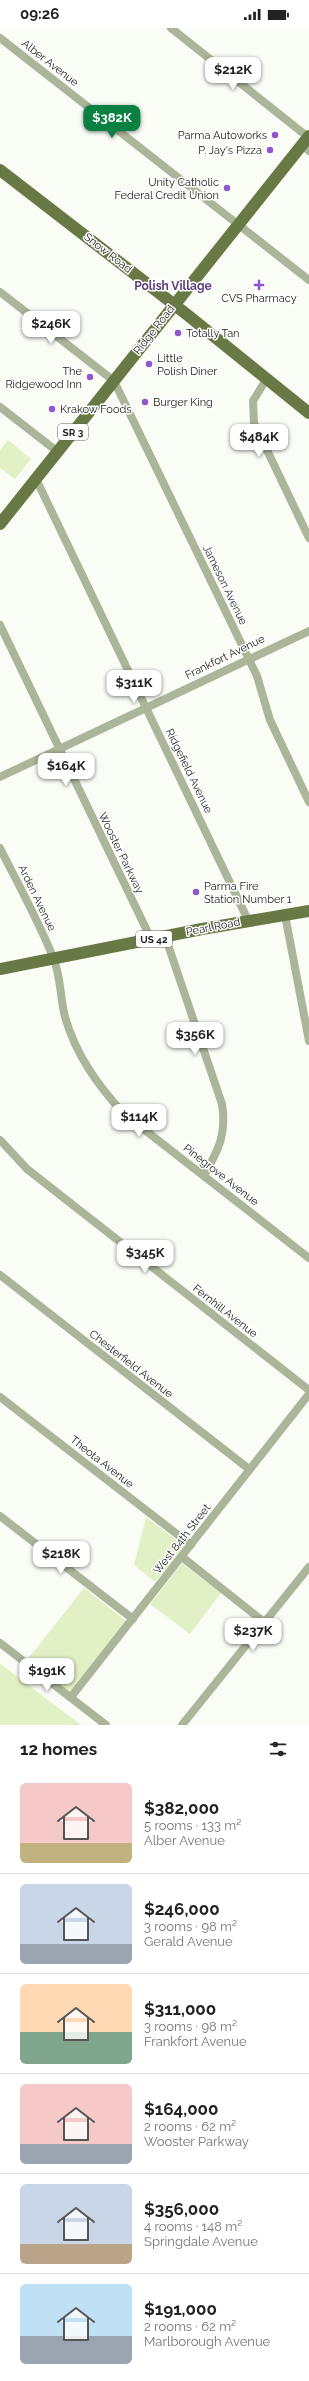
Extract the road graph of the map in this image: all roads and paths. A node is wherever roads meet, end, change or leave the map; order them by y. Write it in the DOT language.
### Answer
graph roads {
  1 [pos="171,28"];
  2 [pos="0,38"];
  3 [pos="307,142"];
  4 [pos="0,170"];
  5 [pos="237,224"];
  6 [pos="309,280"];
  7 [pos="0,292"];
  8 [pos="174,305"];
  9 [pos="267,378"];
  10 [pos="114,381"];
  11 [pos="0,406"];
  12 [pos="309,413"];
  13 [pos="58,452"];
  14 [pos="36,479"];
  15 [pos="0,523"];
  16 [pos="309,538"];
  17 [pos="0,625"];
  18 [pos="309,631"];
  19 [pos="248,658"];
  20 [pos="147,708"];
  21 [pos="58,747"];
  22 [pos="0,777"];
  23 [pos="309,802"];
  24 [pos="0,848"];
  25 [pos="309,910"];
  26 [pos="285,915"];
  27 [pos="248,920"];
  28 [pos="165,936"];
  29 [pos="151,939"];
  30 [pos="54,959"];
  31 [pos="0,969"];
  32 [pos="308,1038"];
  33 [pos="0,1140"];
  34 [pos="204,1176"];
  35 [pos="309,1258"];
  36 [pos="0,1275"];
  37 [pos="309,1390"];
  38 [pos="309,1394"];
  39 [pos="0,1397"];
  40 [pos="249,1469"];
  41 [pos="0,1516"];
  42 [pos="191,1545"];
  43 [pos="182,1557"];
  44 [pos="309,1567"];
  45 [pos="133,1619"];
  46 [pos="264,1622"];
  47 [pos="0,1643"];
  48 [pos="71,1697"];
  49 [pos="106,1725"];
  50 [pos="182,1725"];
  1 -- 3 [label="street"];
  2 -- 5 [label="street, Alber Avenue"];
  3 -- 5 [label="main road, Ridge Road / SR 3"];
  4 -- 8 [label="main road, Snow Road"];
  5 -- 6 [label="street, Alber Avenue"];
  5 -- 8 [label="main road, Ridge Road / SR 3"];
  7 -- 10 [label="street"];
  8 -- 9 [label="main road, Snow Road"];
  8 -- 10 [label="main road, Ridge Road / SR 3"];
  9 -- 12 [label="main road, Snow Road"];
  9 -- 16 [label="street"];
  10 -- 13 [label="main road, Ridge Road / SR 3"];
  10 -- 19 [label="street, Jameson Avenue"];
  11 -- 13 [label="street"];
  13 -- 14 [label="main road, Ridge Road / SR 3"];
  14 -- 15 [label="main road, Ridge Road / SR 3"];
  14 -- 20 [label="street, Ridgefield Avenue"];
  17 -- 21 [label="street, Wooster Parkway"];
  18 -- 19 [label="street, Frankfort Avenue"];
  19 -- 20 [label="street, Frankfort Avenue"];
  19 -- 23 [label="street, Jameson Avenue"];
  20 -- 21 [label="street, Frankfort Avenue"];
  20 -- 27 [label="street, Ridgefield Avenue"];
  21 -- 22 [label="street, Frankfort Avenue"];
  21 -- 29 [label="street, Wooster Parkway"];
  24 -- 30 [label="street, Arden Avenue"];
  25 -- 26 [label="main road, Pearl Road / US 42"];
  26 -- 27 [label="main road, Pearl Road / US 42"];
  26 -- 32 [label="street"];
  27 -- 28 [label="main road, Pearl Road / US 42"];
  28 -- 29 [label="main road, Pearl Road / US 42"];
  28 -- 34 [label="street"];
  29 -- 30 [label="main road, Pearl Road / US 42"];
  30 -- 31 [label="main road, Pearl Road / US 42"];
  30 -- 34 [label="street, Pinegrove Avenue"];
  33 -- 37 [label="street, Fernhill Avenue"];
  34 -- 35 [label="street, Pinegrove Avenue"];
  36 -- 40 [label="street, Chesterfield Avenue"];
  38 -- 40 [label="street, West 84th Street"];
  39 -- 42 [label="street, Theota Avenue"];
  40 -- 42 [label="street, West 84th Street"];
  41 -- 45 [label="street"];
  42 -- 43 [label="street, West 84th Street"];
  43 -- 45 [label="street, West 84th Street"];
  43 -- 46 [label="street"];
  44 -- 46 [label="street"];
  45 -- 48 [label="street, West 84th Street"];
  46 -- 50 [label="street"];
  47 -- 48 [label="street"];
  48 -- 49 [label="street"];
}
